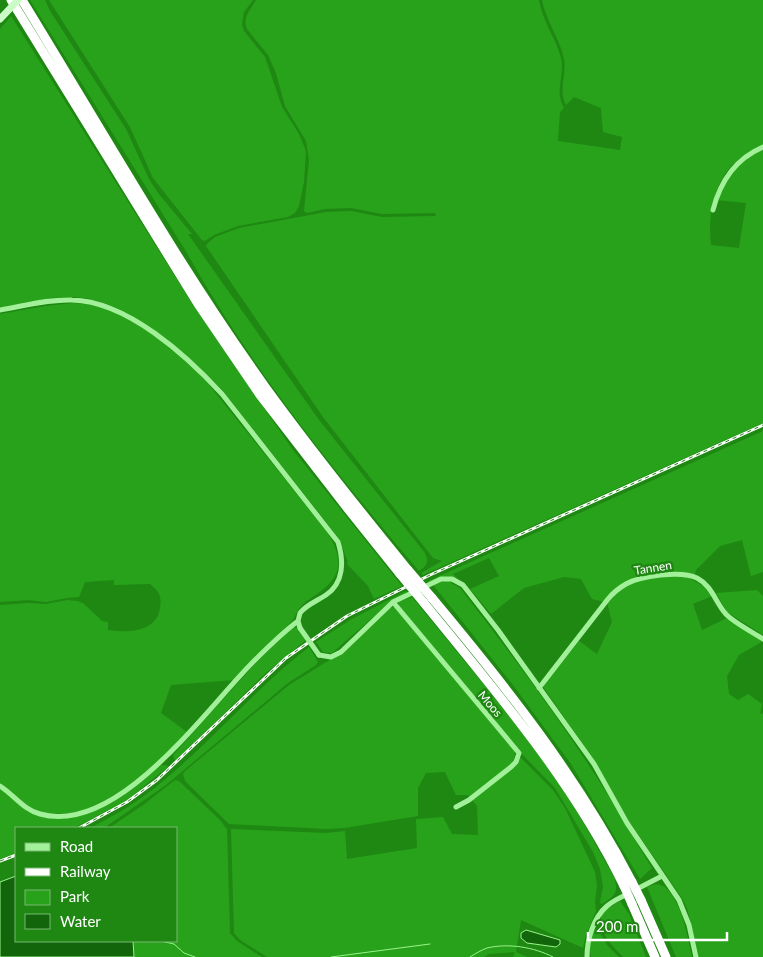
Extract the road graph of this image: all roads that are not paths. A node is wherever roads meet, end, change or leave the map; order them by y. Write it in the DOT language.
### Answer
graph roads {
  1 [pos="12,0"];
  2 [pos="18,0"];
  3 [pos="22,0"];
  4 [pos="0,20"];
  5 [pos="763,147"];
  6 [pos="713,210"];
  7 [pos="0,310"];
  8 [pos="404,572"];
  9 [pos="393,602"];
  10 [pos="298,621"];
  11 [pos="763,639"];
  12 [pos="539,688"];
  13 [pos="0,786"];
  14 [pos="456,807"];
  15 [pos="662,876"];
  16 [pos="637,902"];
  17 [pos="587,957"];
  18 [pos="655,957"];
  19 [pos="666,957"];
  20 [pos="696,957"];
  1 -- 8 [label="highway"];
  2 -- 4 [label="street, bridge"];
  3 -- 8 [label="highway"];
  5 -- 6 [label="street"];
  7 -- 10 [label="street"];
  8 -- 16 [label="highway, bridge"];
  9 -- 10 [label="street, bridge"];
  9 -- 12 [label="street"];
  9 -- 14 [label="street, Moos"];
  10 -- 13 [label="street"];
  11 -- 12 [label="street, Tannen"];
  12 -- 15 [label="street"];
  15 -- 17 [label="street"];
  15 -- 20 [label="street"];
  16 -- 18 [label="highway"];
  16 -- 19 [label="highway"];
}
